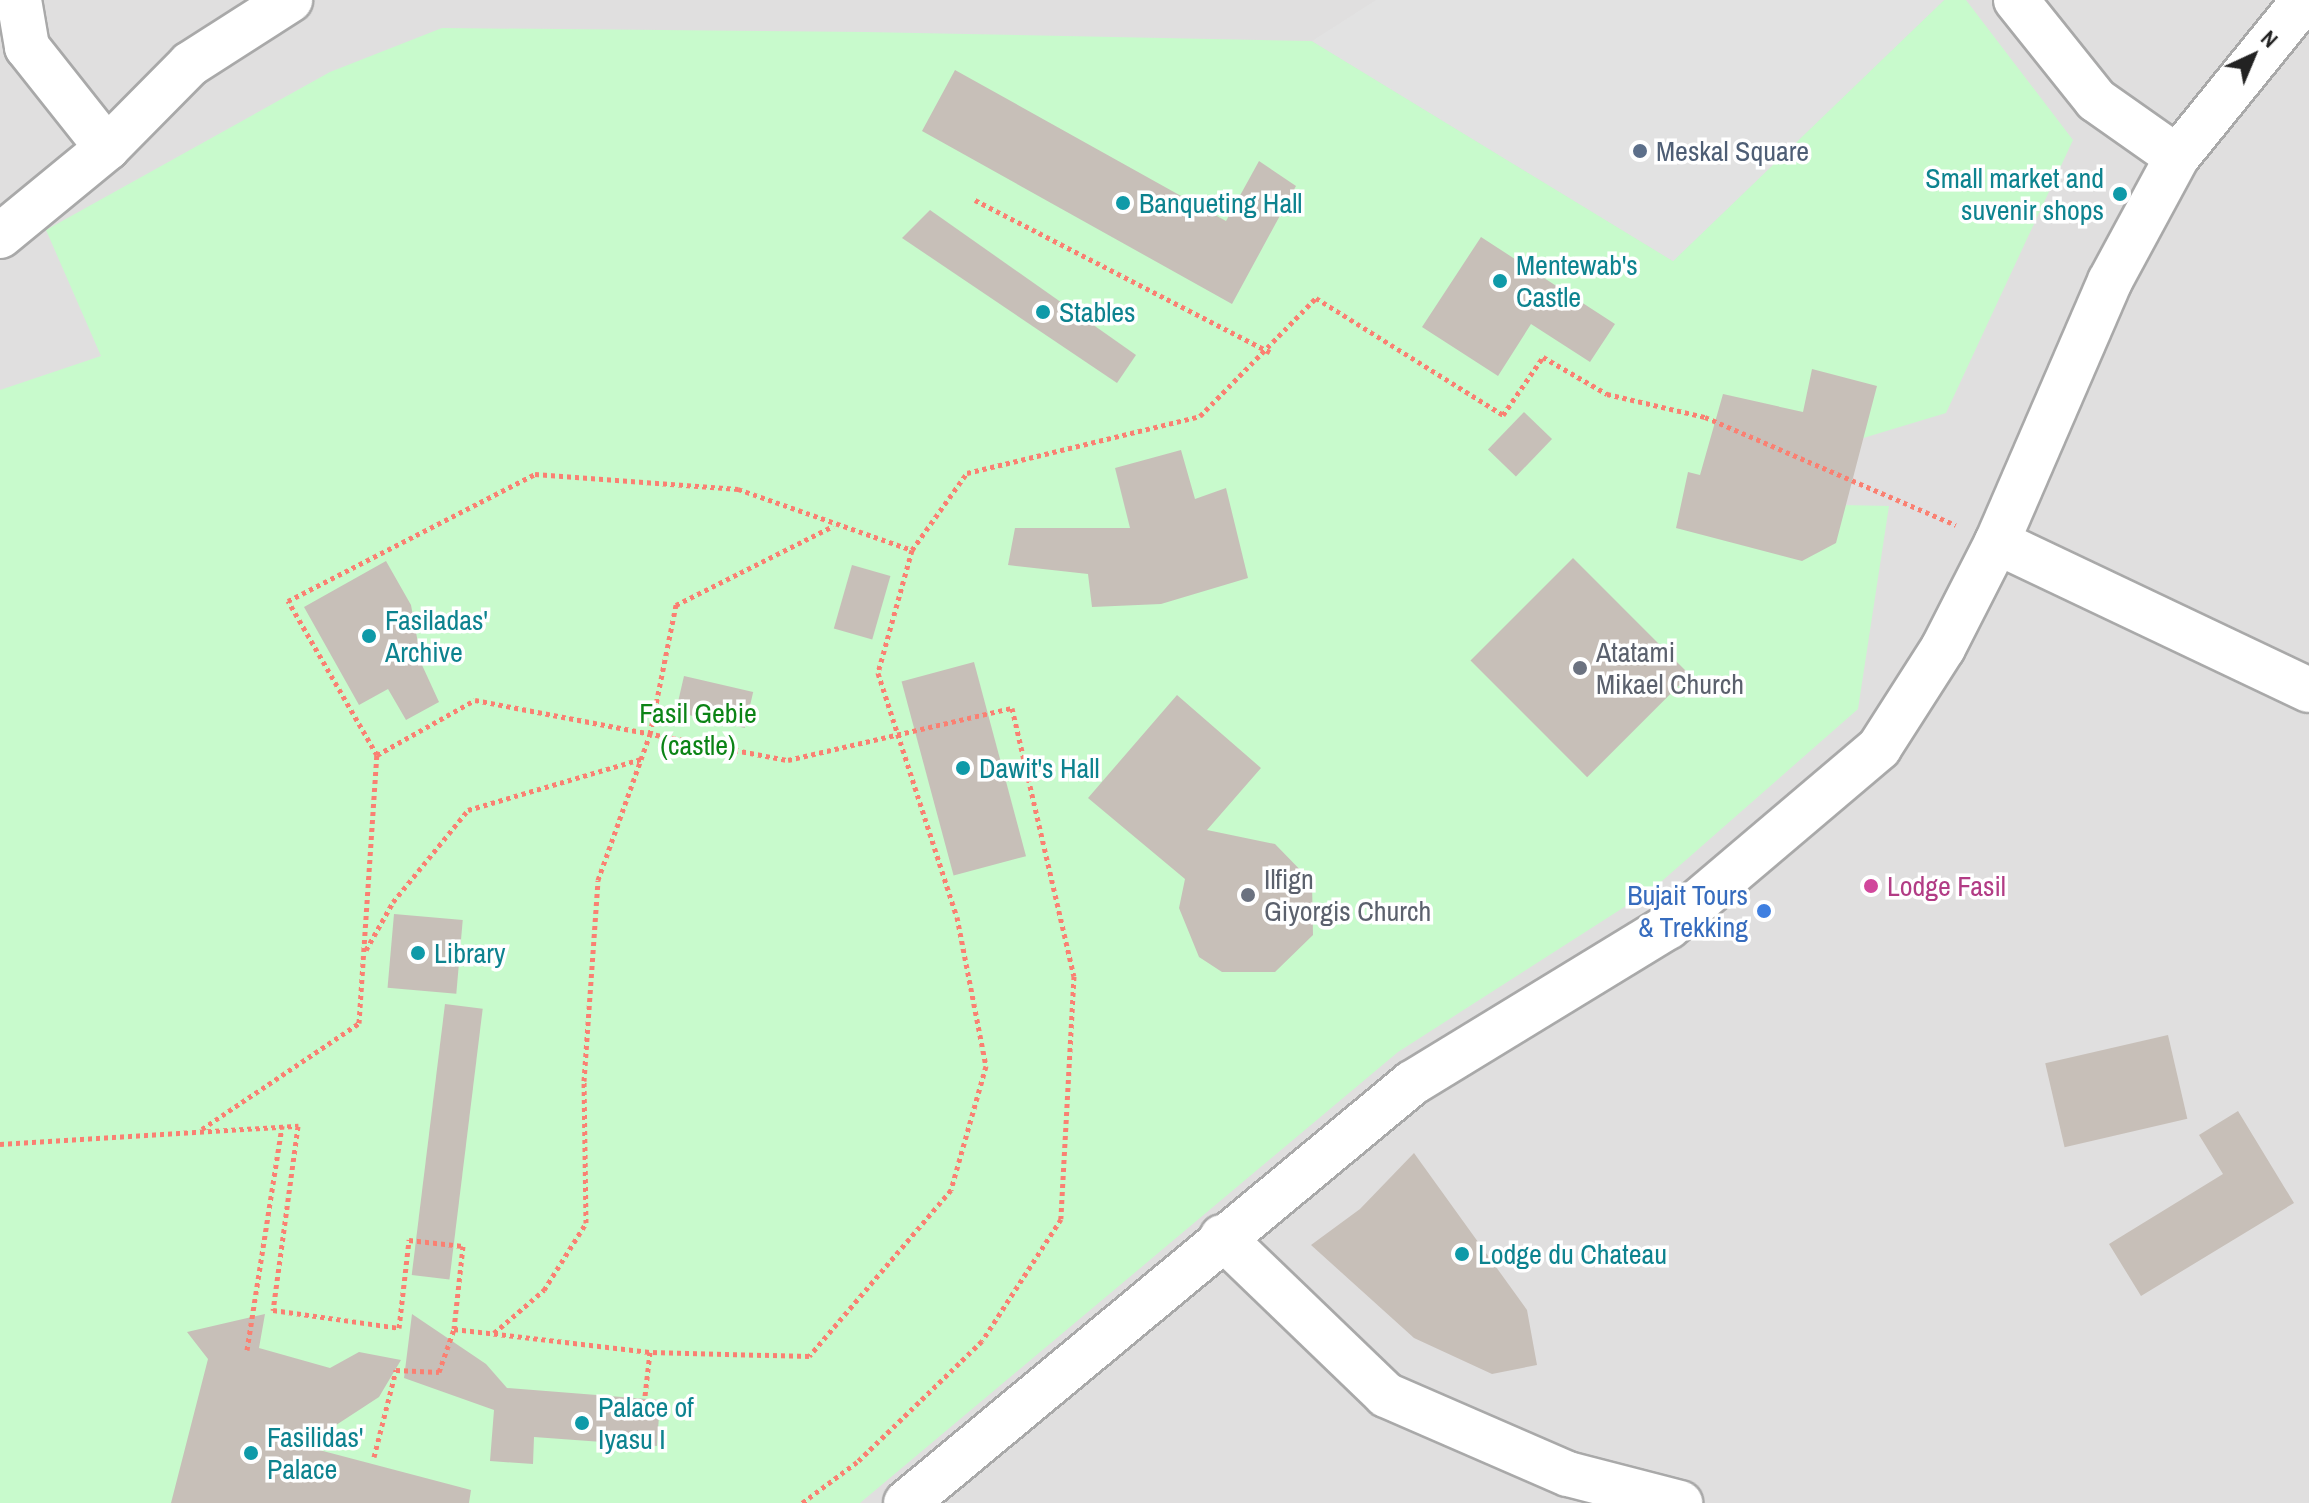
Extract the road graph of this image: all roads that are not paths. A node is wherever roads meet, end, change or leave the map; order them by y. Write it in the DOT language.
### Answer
graph roads {
  1 [pos="19,0"];
  2 [pos="290,0"];
  3 [pos="2016,0"];
  4 [pos="2304,0"];
  5 [pos="107,148"];
  6 [pos="2177,157"];
  7 [pos="0,236"];
  8 [pos="1997,542"];
  9 [pos="2309,690"];
  10 [pos="1222,1237"];
  11 [pos="906,1503"];
  12 [pos="1680,1503"];
  1 -- 5 [label="street"];
  2 -- 5 [label="street"];
  3 -- 6 [label="street"];
  4 -- 6 [label="street"];
  5 -- 7 [label="street"];
  6 -- 8 [label="street"];
  8 -- 9 [label="street"];
  8 -- 10 [label="street"];
  10 -- 11 [label="street"];
  10 -- 12 [label="street"];
}
